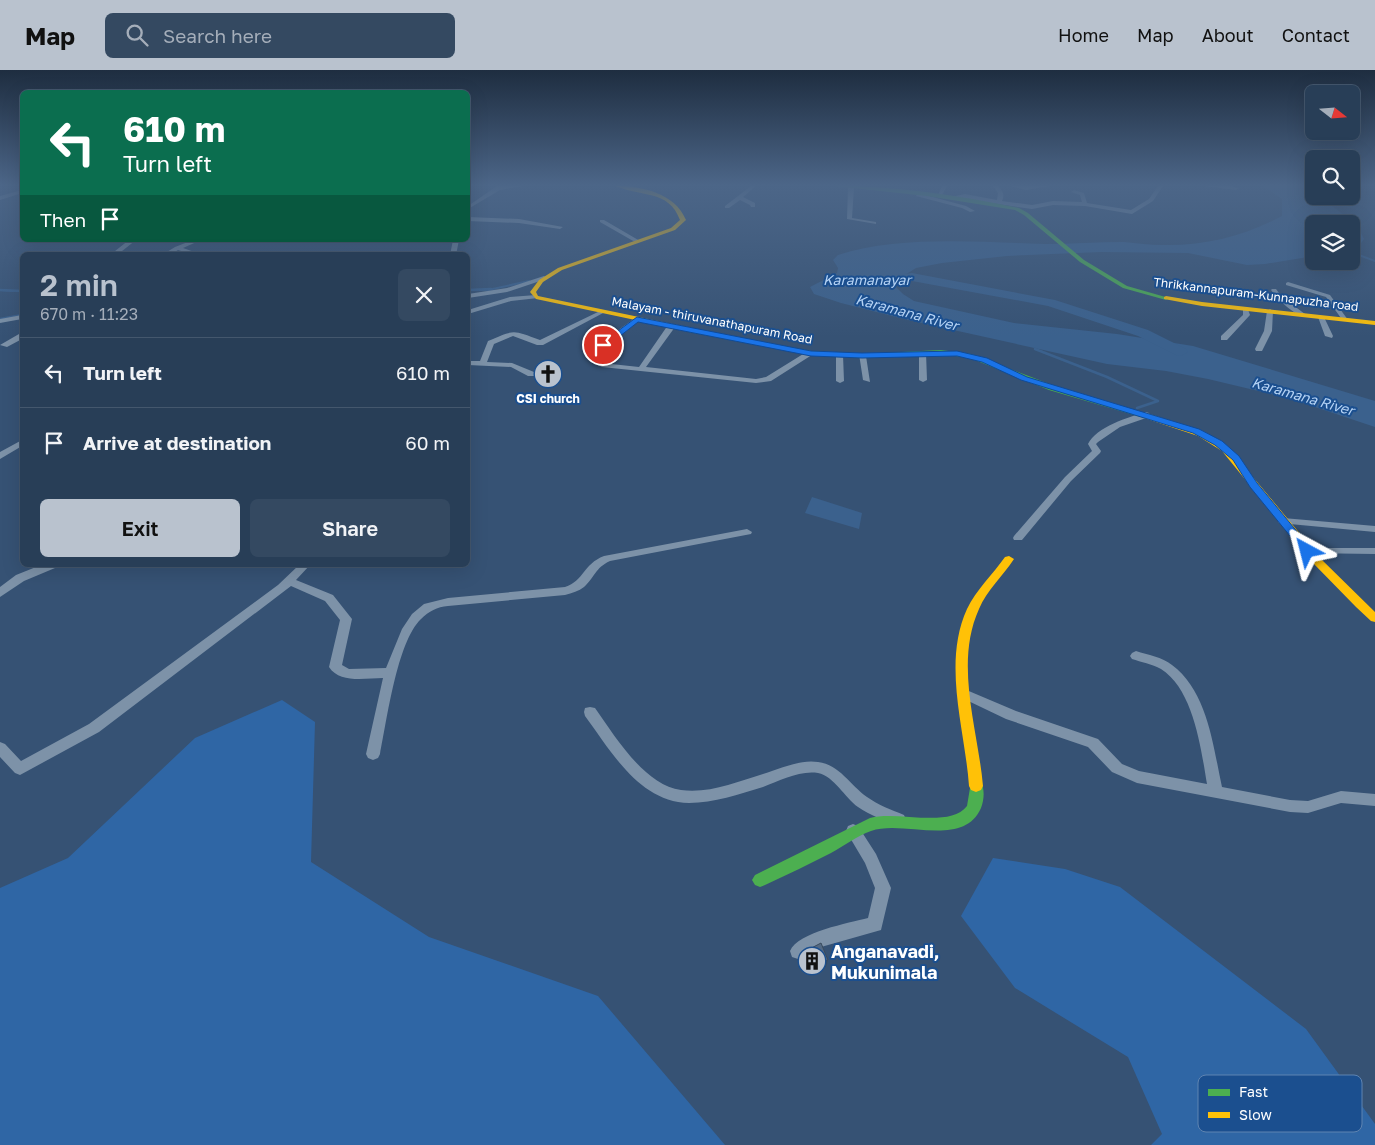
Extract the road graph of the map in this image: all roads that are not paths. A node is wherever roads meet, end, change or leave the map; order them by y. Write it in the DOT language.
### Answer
graph roads {
  1 [pos="628,236"];
  2 [pos="654,236"];
  3 [pos="1052,236"];
  4 [pos="130,242"];
  5 [pos="193,242"];
  6 [pos="637,242"];
  7 [pos="177,248"];
  8 [pos="117,252"];
  9 [pos="170,252"];
  10 [pos="190,252"];
  11 [pos="544,278"];
  12 [pos="1288,284"];
  13 [pos="1274,290"];
  14 [pos="470,296"];
  15 [pos="536,297"];
  16 [pos="1245,308"];
  17 [pos="470,311"];
  18 [pos="1270,311"];
  19 [pos="602,312"];
  20 [pos="1303,315"];
  21 [pos="20,317"];
  22 [pos="1321,317"];
  23 [pos="637,320"];
  24 [pos="1345,320"];
  25 [pos="0,321"];
  26 [pos="1375,323"];
  27 [pos="671,327"];
  28 [pos="1328,336"];
  29 [pos="20,337"];
  30 [pos="1224,338"];
  31 [pos="4,345"];
  32 [pos="603,345"];
  33 [pos="1259,349"];
  34 [pos="922,353"];
  35 [pos="811,354"];
  36 [pos="839,355"];
  37 [pos="862,356"];
  38 [pos="483,362"];
  39 [pos="470,363"];
  40 [pos="602,365"];
  41 [pos="641,369"];
  42 [pos="531,374"];
  43 [pos="840,380"];
  44 [pos="868,380"];
  45 [pos="924,380"];
  46 [pos="1146,414"];
  47 [pos="20,444"];
  48 [pos="0,456"];
  49 [pos="1283,521"];
  50 [pos="1375,529"];
  51 [pos="748,532"];
  52 [pos="1018,538"];
  53 [pos="1307,551"];
  54 [pos="1375,551"];
  55 [pos="1009,559"];
  56 [pos="46,567"];
  57 [pos="303,567"];
  58 [pos="289,580"];
  59 [pos="0,594"];
  60 [pos="1375,618"];
  61 [pos="1136,656"];
  62 [pos="392,673"];
  63 [pos="964,694"];
  64 [pos="590,712"];
  65 [pos="0,748"];
  66 [pos="374,754"];
  67 [pos="1216,793"];
  68 [pos="1375,800"];
  69 [pos="900,821"];
  70 [pos="853,831"];
  71 [pos="760,880"];
  72 [pos="798,951"];
  1 -- 6 [label="street"];
  2 -- 6 [label="main road"];
  3 -- 16 [label="main road, Thrikkannapuram-Kunnapuzha road"];
  4 -- 8 [label="street"];
  5 -- 7 [label="street"];
  6 -- 11 [label="main road"];
  7 -- 9 [label="street"];
  7 -- 10 [label="street"];
  11 -- 14 [label="street"];
  11 -- 15 [label="main road"];
  12 -- 24 [label="street"];
  13 -- 20 [label="street"];
  15 -- 17 [label="street"];
  15 -- 19 [label="main road, Malayam - thiruvanathapuram Road"];
  16 -- 18 [label="main road, Thrikkannapuram-Kunnapuzha road"];
  16 -- 30 [label="street"];
  18 -- 20 [label="main road, Thrikkannapuram-Kunnapuzha road"];
  18 -- 33 [label="street"];
  19 -- 23 [label="main road, Malayam - thiruvanathapuram Road"];
  19 -- 38 [label="street"];
  20 -- 22 [label="main road, Thrikkannapuram-Kunnapuzha road"];
  21 -- 25 [label="street"];
  22 -- 24 [label="main road, Thrikkannapuram-Kunnapuzha road"];
  22 -- 28 [label="street"];
  23 -- 27 [label="main road, Malayam - thiruvanathapuram Road"];
  23 -- 32 [label="street"];
  24 -- 26 [label="main road, Thrikkannapuram-Kunnapuzha road"];
  27 -- 35 [label="main road, Malayam - thiruvanathapuram Road"];
  27 -- 41 [label="street"];
  29 -- 31 [label="street"];
  34 -- 37 [label="main road, Malayam - thiruvanathapuram Road"];
  34 -- 45 [label="street"];
  34 -- 46 [label="main road, Malayam - thiruvanathapuram Road"];
  35 -- 36 [label="main road, Malayam - thiruvanathapuram Road"];
  35 -- 41 [label="street"];
  36 -- 37 [label="main road, Malayam - thiruvanathapuram Road"];
  36 -- 43 [label="street"];
  37 -- 44 [label="street"];
  38 -- 39 [label="street"];
  38 -- 42 [label="street"];
  40 -- 41 [label="street"];
  46 -- 49 [label="main road, Malayam - thiruvanathapuram Road"];
  46 -- 52 [label="street"];
  47 -- 48 [label="street"];
  49 -- 50 [label="street"];
  49 -- 53 [label="main road, Malayam - thiruvanathapuram Road"];
  51 -- 62 [label="street"];
  53 -- 54 [label="street"];
  53 -- 60 [label="main road, Malayam - thiruvanathapuram Road"];
  55 -- 63 [label="main road"];
  56 -- 59 [label="street"];
  57 -- 58 [label="street"];
  58 -- 62 [label="street"];
  58 -- 65 [label="street"];
  61 -- 67 [label="street"];
  62 -- 66 [label="street"];
  63 -- 67 [label="street"];
  63 -- 69 [label="main road"];
  64 -- 69 [label="street"];
  67 -- 68 [label="street"];
  69 -- 70 [label="main road"];
  70 -- 71 [label="main road"];
  70 -- 72 [label="street"];
}
